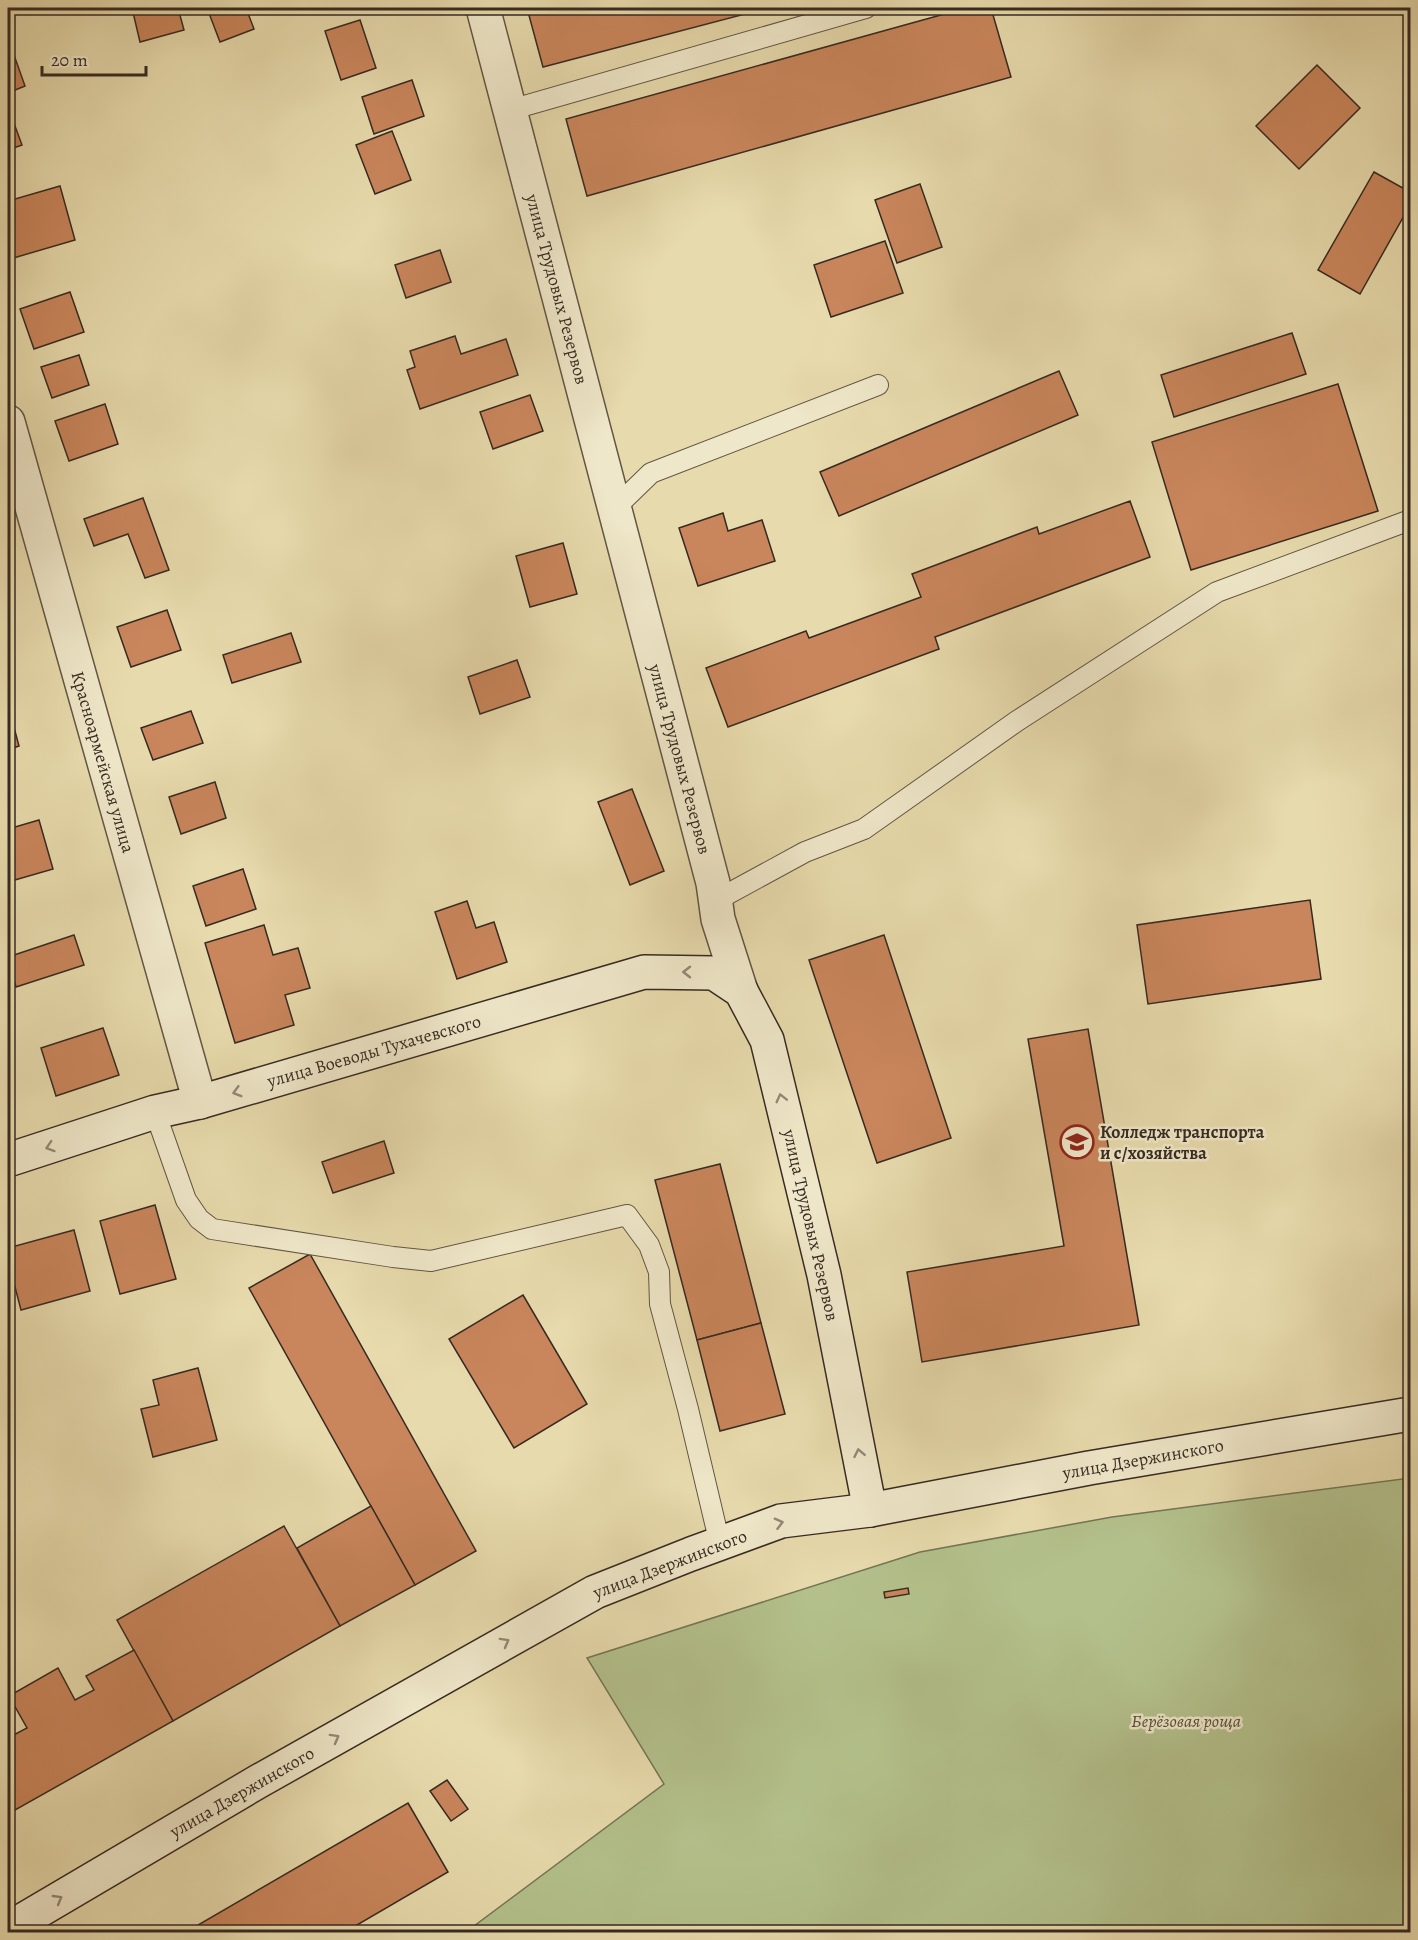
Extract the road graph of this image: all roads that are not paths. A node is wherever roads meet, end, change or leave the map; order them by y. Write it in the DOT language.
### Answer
graph roads {
  1 [pos="483,8"];
  2 [pos="866,8"];
  3 [pos="510,110"];
  4 [pos="878,386"];
  5 [pos="8,422"];
  6 [pos="615,509"];
  7 [pos="1410,520"];
  8 [pos="715,901"];
  9 [pos="741,991"];
  10 [pos="200,1102"];
  11 [pos="155,1112"];
  12 [pos="8,1160"];
  13 [pos="1410,1414"];
  14 [pos="870,1510"];
  15 [pos="720,1544"];
  16 [pos="8,1929"];
  1 -- 3 [label="main road, улица Трудовых Резервов"];
  2 -- 3 [label="lane"];
  3 -- 6 [label="main road, улица Трудовых Резервов"];
  4 -- 6 [label="lane"];
  5 -- 10 [label="main road, Красноармейская улица"];
  6 -- 8 [label="main road, улица Трудовых Резервов"];
  7 -- 8 [label="lane"];
  8 -- 9 [label="main road, улица Трудовых Резервов"];
  9 -- 10 [label="main road, улица Воеводы Тухачевского, one-way"];
  14 -- 9 [label="main road, улица Трудовых Резервов, one-way"];
  10 -- 11 [label="main road, улица Воеводы Тухачевского"];
  11 -- 12 [label="main road, улица Воеводы Тухачевского, one-way"];
  11 -- 15 [label="lane"];
  13 -- 14 [label="main road, улица Дзержинского"];
  15 -- 14 [label="main road, улица Дзержинского, one-way"];
  16 -- 15 [label="main road, улица Дзержинского, one-way"];
}
